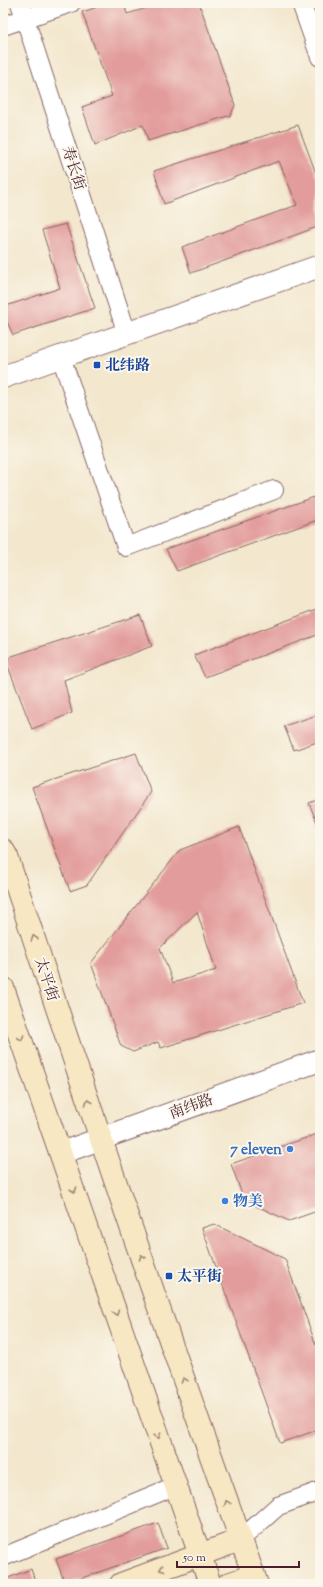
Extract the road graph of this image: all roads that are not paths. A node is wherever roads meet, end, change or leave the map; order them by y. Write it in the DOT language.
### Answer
graph roads {
  1 [pos="72,3"];
  2 [pos="301,3"];
  3 [pos="22,11"];
  4 [pos="3,26"];
  5 [pos="320,57"];
  6 [pos="320,266"];
  7 [pos="127,334"];
  8 [pos="61,357"];
  9 [pos="3,377"];
  10 [pos="274,490"];
  11 [pos="3,850"];
  12 [pos="3,988"];
  13 [pos="320,1060"];
  14 [pos="100,1139"];
  15 [pos="61,1153"];
  16 [pos="175,1486"];
  17 [pos="320,1491"];
  18 [pos="240,1540"];
  19 [pos="199,1555"];
  20 [pos="3,1557"];
  21 [pos="255,1579"];
  22 [pos="121,1584"];
  23 [pos="210,1584"];
  24 [pos="228,1584"];
  1 -- 3 [label="street"];
  2 -- 5 [label="street"];
  3 -- 4 [label="street"];
  3 -- 7 [label="street, 寿长街"];
  6 -- 7 [label="street"];
  7 -- 8 [label="street"];
  8 -- 9 [label="street"];
  8 -- 10 [label="street"];
  14 -- 11 [label="main road, 太平街, one-way"];
  12 -- 15 [label="main road, one-way"];
  13 -- 14 [label="street, 南纬路"];
  14 -- 15 [label="street, 南纬路"];
  18 -- 14 [label="main road, 太平街, one-way"];
  15 -- 16 [label="main road, one-way"];
  16 -- 19 [label="main road"];
  16 -- 20 [label="street"];
  17 -- 18 [label="street"];
  18 -- 19 [label="main road"];
  18 -- 21 [label="main road, 太平街"];
  19 -- 22 [label="main road, one-way"];
  19 -- 23 [label="main road"];
  21 -- 24 [label="main road"];
}
